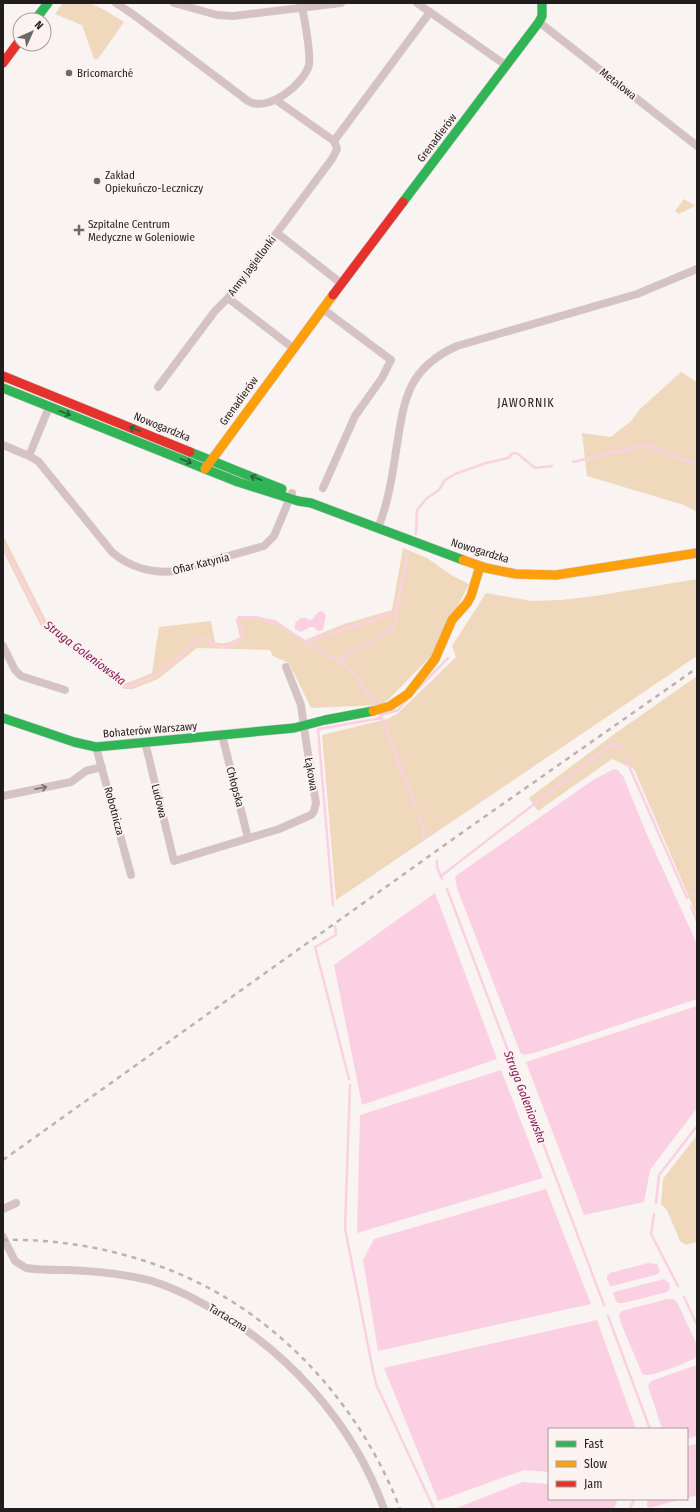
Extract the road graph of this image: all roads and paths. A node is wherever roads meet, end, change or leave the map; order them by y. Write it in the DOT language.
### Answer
graph roads {
  1 [pos="48,3"];
  2 [pos="118,3"];
  3 [pos="174,3"];
  4 [pos="341,3"];
  5 [pos="417,3"];
  6 [pos="542,3"];
  7 [pos="302,5"];
  8 [pos="41,12"];
  9 [pos="430,12"];
  10 [pos="539,22"];
  11 [pos="12,51"];
  12 [pos="3,63"];
  13 [pos="507,66"];
  14 [pos="276,100"];
  15 [pos="334,141"];
  16 [pos="697,146"];
  17 [pos="277,233"];
  18 [pos="697,269"];
  19 [pos="342,284"];
  20 [pos="228,298"];
  21 [pos="323,309"];
  22 [pos="293,348"];
  23 [pos="3,376"];
  24 [pos="158,386"];
  25 [pos="3,388"];
  26 [pos="49,407"];
  27 [pos="3,445"];
  28 [pos="29,456"];
  29 [pos="211,460"];
  30 [pos="205,469"];
  31 [pos="323,488"];
  32 [pos="291,496"];
  33 [pos="378,528"];
  34 [pos="697,553"];
  35 [pos="480,566"];
  36 [pos="3,646"];
  37 [pos="286,667"];
  38 [pos="65,690"];
  39 [pos="3,718"];
  40 [pos="304,726"];
  41 [pos="222,735"];
  42 [pos="145,742"];
  43 [pos="96,747"];
  44 [pos="102,767"];
  45 [pos="3,796"];
  46 [pos="248,838"];
  47 [pos="131,875"];
  48 [pos="16,1202"];
  49 [pos="3,1209"];
  50 [pos="3,1237"];
  51 [pos="384,1509"];
  1 -- 8 [label="street"];
  2 -- 14 [label="street"];
  3 -- 7 [label="street"];
  4 -- 7 [label="street"];
  5 -- 9 [label="street"];
  6 -- 10 [label="street, Grenadierów"];
  7 -- 14 [label="street"];
  9 -- 13 [label="street"];
  9 -- 15 [label="street"];
  10 -- 13 [label="street, Grenadierów"];
  10 -- 16 [label="street, Metalowa"];
  11 -- 12 [label="street"];
  13 -- 19 [label="street, Grenadierów"];
  14 -- 15 [label="street"];
  15 -- 17 [label="street, Anny Jagiellonki"];
  17 -- 19 [label="street"];
  17 -- 20 [label="street, Anny Jagiellonki"];
  18 -- 33 [label="street"];
  19 -- 21 [label="street, Grenadierów"];
  20 -- 22 [label="street"];
  20 -- 24 [label="street, Anny Jagiellonki"];
  21 -- 22 [label="street, Grenadierów"];
  21 -- 31 [label="street"];
  22 -- 29 [label="street, Grenadierów"];
  29 -- 23 [label="street, Nowogardzka, one-way"];
  25 -- 26 [label="street, Nowogardzka"];
  26 -- 28 [label="street"];
  26 -- 30 [label="street, Nowogardzka, one-way"];
  27 -- 28 [label="street, Ofiar Katynia"];
  28 -- 32 [label="street, Ofiar Katynia"];
  29 -- 30 [label="street, Grenadierów"];
  32 -- 29 [label="street, Nowogardzka, one-way"];
  30 -- 32 [label="street, Nowogardzka"];
  32 -- 33 [label="street, Nowogardzka"];
  33 -- 35 [label="street, Nowogardzka"];
  34 -- 35 [label="street, Nowogardzka"];
  35 -- 40 [label="street, Bohaterów Warszawy"];
  36 -- 38 [label="street"];
  37 -- 40 [label="street, Łąkowa"];
  39 -- 43 [label="street, Bohaterów Warszawy"];
  40 -- 41 [label="street, Bohaterów Warszawy"];
  40 -- 46 [label="street, Łąkowa"];
  41 -- 42 [label="street, Bohaterów Warszawy"];
  41 -- 46 [label="street, Chłopska"];
  42 -- 43 [label="street, Bohaterów Warszawy"];
  42 -- 46 [label="street, Ludowa"];
  43 -- 44 [label="street, Robotnicza"];
  45 -- 44 [label="street, one-way"];
  44 -- 47 [label="street, Robotnicza"];
  48 -- 49 [label="street"];
  50 -- 51 [label="street, Tartaczna"];
}
